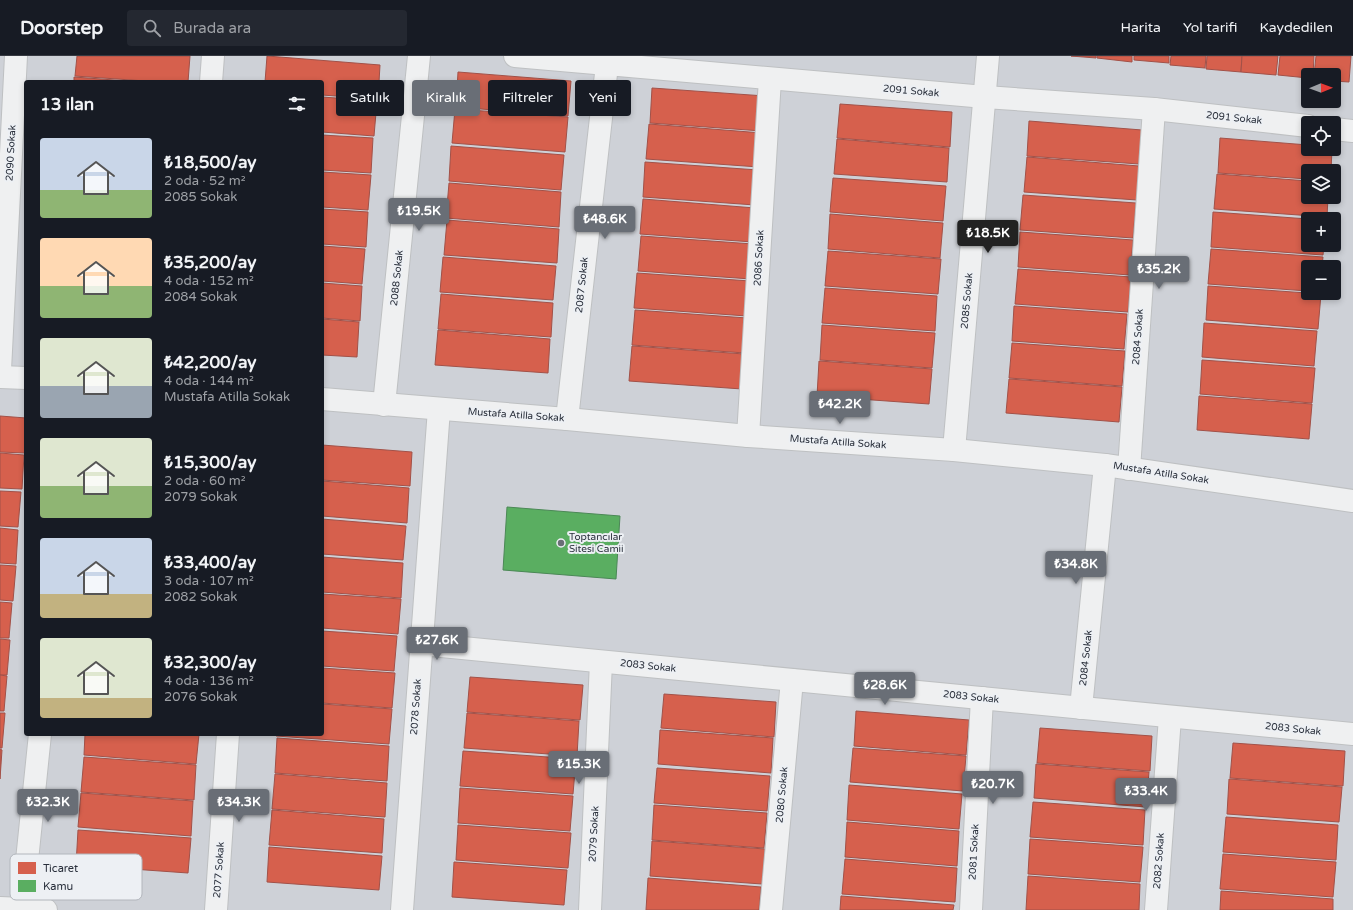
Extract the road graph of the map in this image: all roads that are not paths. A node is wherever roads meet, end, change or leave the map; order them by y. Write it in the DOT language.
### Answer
graph roads {
  1 [pos="16,56"];
  2 [pos="213,56"];
  3 [pos="419,56"];
  4 [pos="515,56"];
  5 [pos="988,56"];
  6 [pos="608,60"];
  7 [pos="770,79"];
  8 [pos="211,80"];
  9 [pos="985,97"];
  10 [pos="1154,109"];
  11 [pos="1301,125"];
  12 [pos="1341,130"];
  13 [pos="1353,131"];
  14 [pos="0,370"];
  15 [pos="0,377"];
  16 [pos="24,378"];
  17 [pos="324,399"];
  18 [pos="384,405"];
  19 [pos="439,409"];
  20 [pos="567,419"];
  21 [pos="748,436"];
  22 [pos="954,450"];
  23 [pos="1105,464"];
  24 [pos="1129,469"];
  25 [pos="1353,501"];
  26 [pos="421,644"];
  27 [pos="601,662"];
  28 [pos="792,680"];
  29 [pos="982,698"];
  30 [pos="1081,708"];
  31 [pos="1170,717"];
  32 [pos="1353,734"];
  33 [pos="40,736"];
  34 [pos="228,736"];
  35 [pos="28,854"];
  36 [pos="23,900"];
  37 [pos="0,908"];
  38 [pos="22,909"];
  39 [pos="46,910"];
  40 [pos="216,910"];
  41 [pos="402,910"];
  42 [pos="590,910"];
  43 [pos="771,910"];
  44 [pos="971,910"];
  45 [pos="1156,910"];
  1 -- 14 [label="street, 2090 Sokak"];
  2 -- 8 [label="street"];
  3 -- 18 [label="street, 2088 Sokak"];
  4 -- 6 [label="street, 2091 Sokak"];
  5 -- 9 [label="street, 2085 Sokak"];
  6 -- 7 [label="street, 2091 Sokak"];
  6 -- 20 [label="street, 2087 Sokak"];
  7 -- 9 [label="street, 2091 Sokak"];
  7 -- 21 [label="street, 2086 Sokak"];
  9 -- 10 [label="street, 2091 Sokak"];
  9 -- 22 [label="street, 2085 Sokak"];
  10 -- 11 [label="street, 2091 Sokak"];
  10 -- 24 [label="street, 2084 Sokak"];
  12 -- 13 [label="street"];
  15 -- 16 [label="street"];
  17 -- 18 [label="street, Mustafa Atilla Sokak"];
  18 -- 19 [label="street, Mustafa Atilla Sokak"];
  19 -- 20 [label="street, Mustafa Atilla Sokak"];
  19 -- 26 [label="street, 2078 Sokak"];
  20 -- 21 [label="street, Mustafa Atilla Sokak"];
  21 -- 22 [label="street, Mustafa Atilla Sokak"];
  22 -- 23 [label="street, Mustafa Atilla Sokak"];
  23 -- 24 [label="street, Mustafa Atilla Sokak"];
  23 -- 30 [label="street, 2084 Sokak"];
  24 -- 25 [label="street, Mustafa Atilla Sokak"];
  26 -- 27 [label="street, 2083 Sokak"];
  26 -- 41 [label="street, 2078 Sokak"];
  27 -- 28 [label="street, 2083 Sokak"];
  27 -- 42 [label="street, 2079 Sokak"];
  28 -- 29 [label="street, 2083 Sokak"];
  28 -- 43 [label="street, 2080 Sokak"];
  29 -- 30 [label="street, 2083 Sokak"];
  29 -- 44 [label="street, 2081 Sokak"];
  30 -- 31 [label="street, 2083 Sokak"];
  31 -- 32 [label="street, 2083 Sokak"];
  31 -- 45 [label="street, 2082 Sokak"];
  33 -- 35 [label="street"];
  34 -- 40 [label="street, 2077 Sokak"];
  36 -- 38 [label="street"];
  37 -- 38 [label="street"];
  38 -- 39 [label="street"];
}
